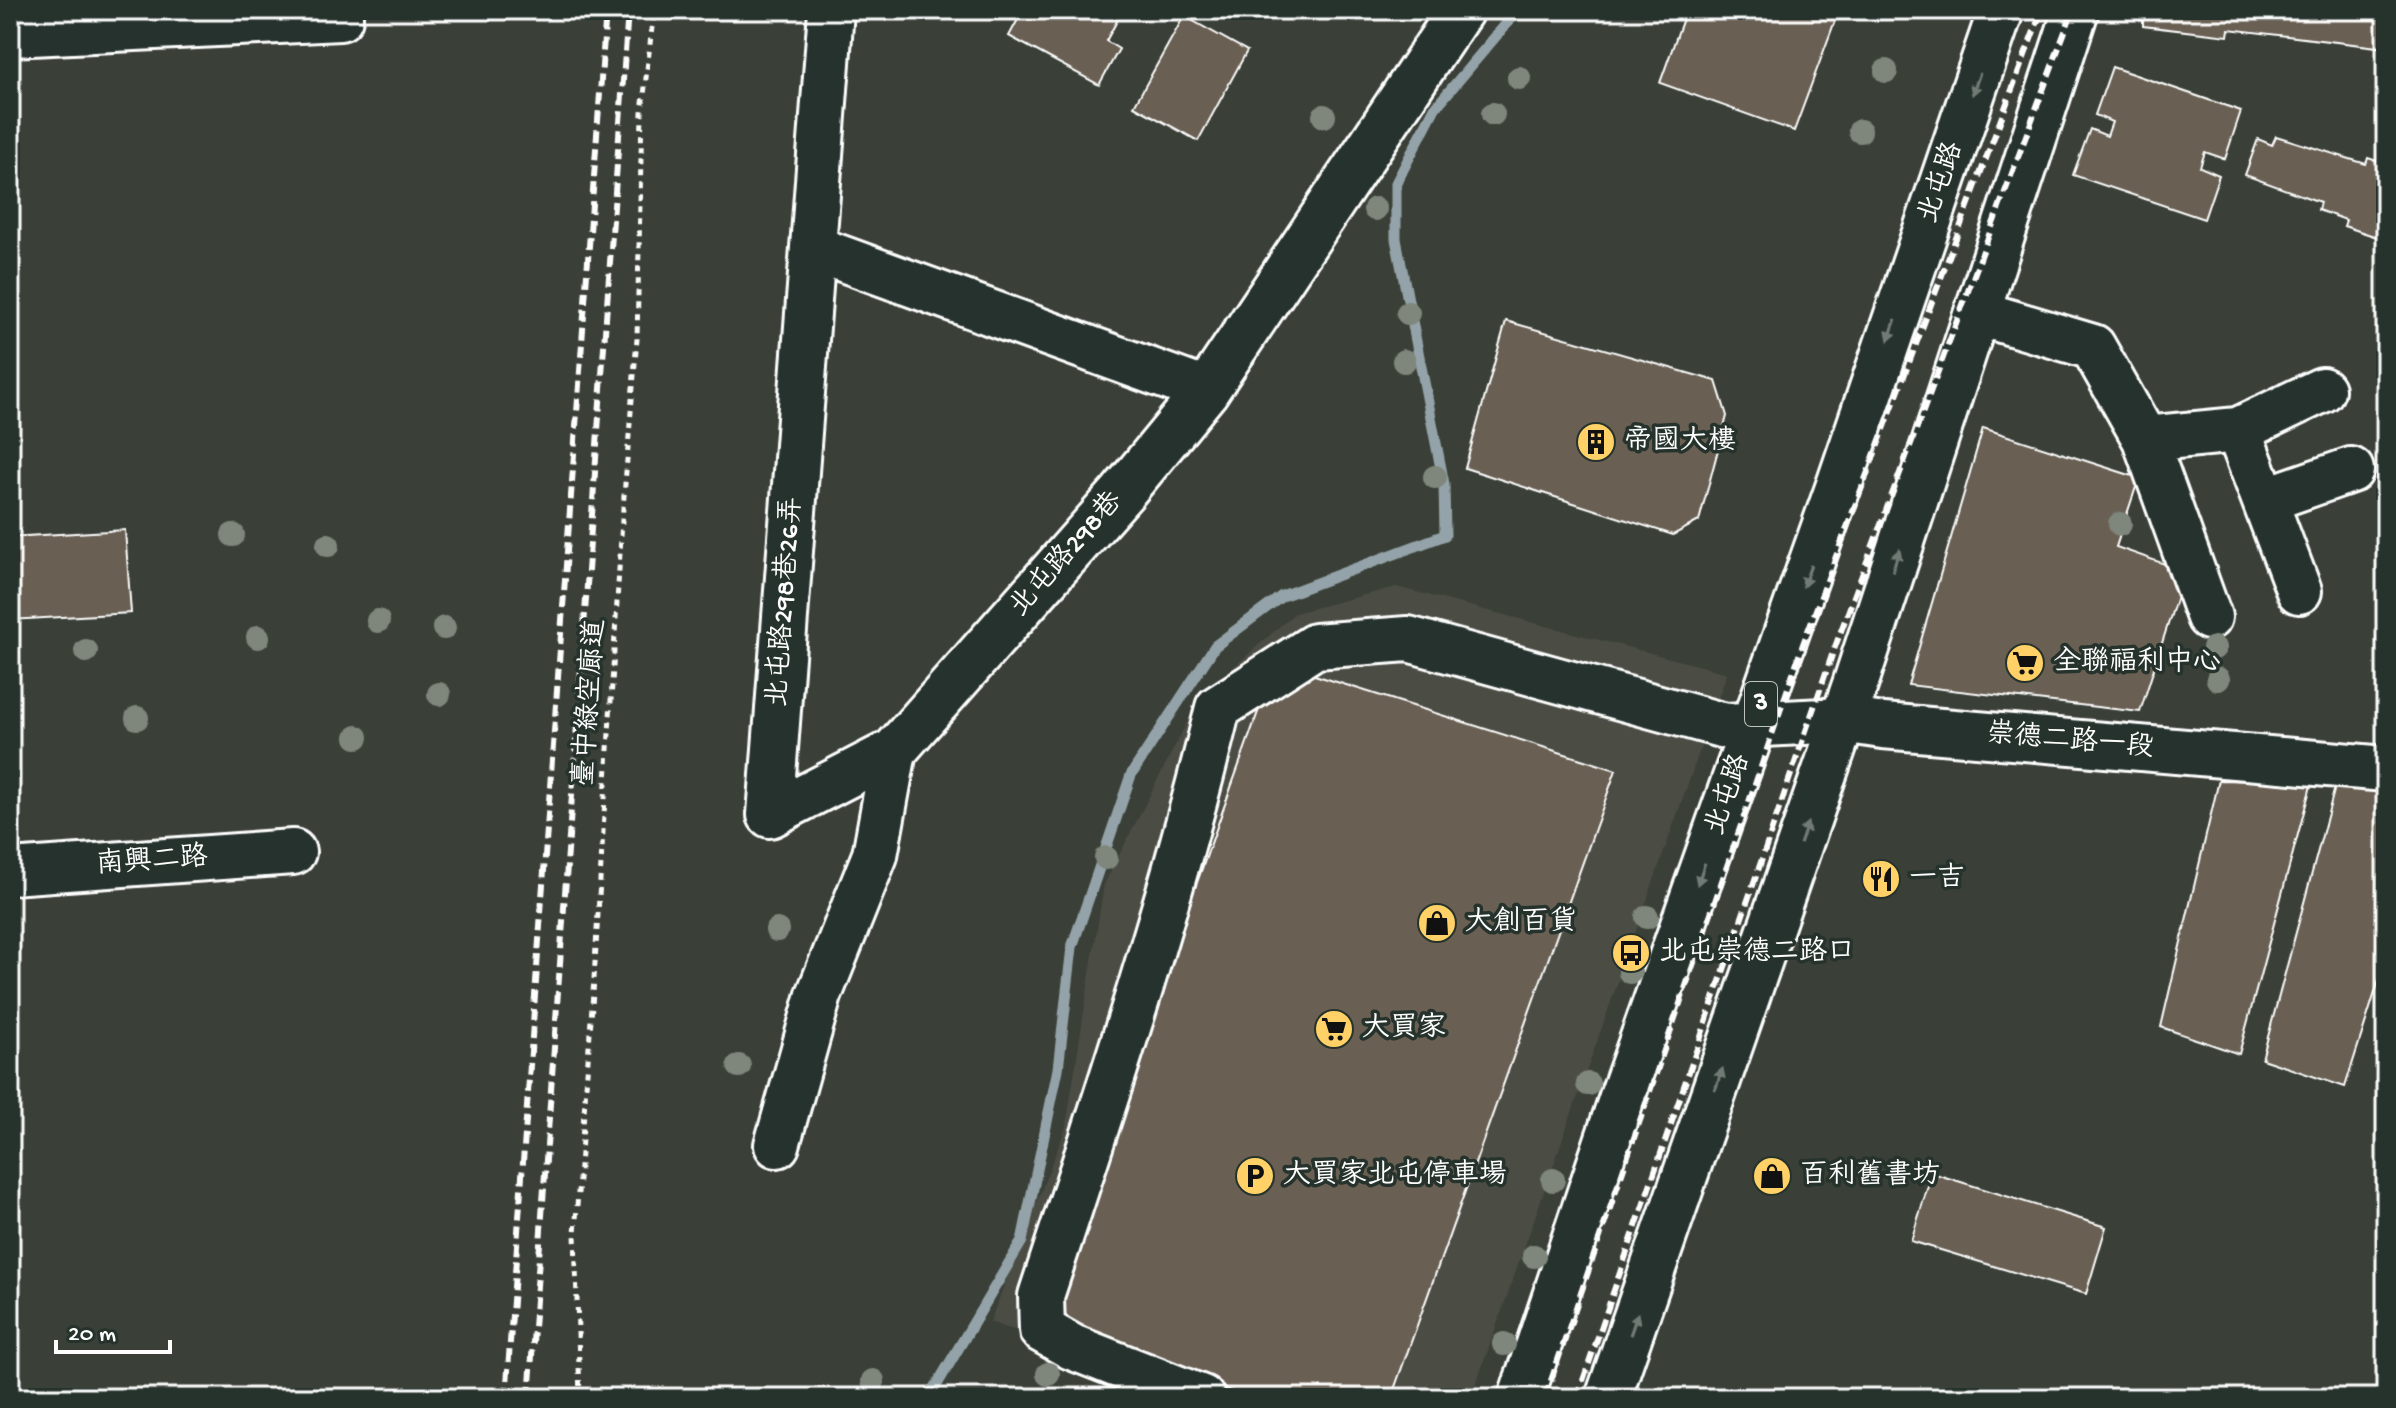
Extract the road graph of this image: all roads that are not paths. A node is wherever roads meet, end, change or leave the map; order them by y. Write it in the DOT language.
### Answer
graph roads {
  1 [pos="340,10"];
  2 [pos="831,10"];
  3 [pos="1461,10"];
  4 [pos="2001,10"];
  5 [pos="2076,10"];
  6 [pos="10,34"];
  7 [pos="813,248"];
  8 [pos="1978,313"];
  9 [pos="2322,390"];
  10 [pos="1206,391"];
  11 [pos="2238,430"];
  12 [pos="2145,439"];
  13 [pos="2351,470"];
  14 [pos="2265,500"];
  15 [pos="2299,591"];
  16 [pos="2209,617"];
  17 [pos="1843,720"];
  18 [pos="1754,725"];
  19 [pos="894,751"];
  20 [pos="2386,769"];
  21 [pos="293,852"];
  22 [pos="10,872"];
  23 [pos="777,1145"];
  24 [pos="1202,1398"];
  25 [pos="1521,1398"];
  26 [pos="1608,1398"];
  1 -- 6 [label="main road"];
  2 -- 7 [label="main road, 北屯路298巷26弄"];
  3 -- 10 [label="main road, 北屯路298巷"];
  4 -- 18 [label="main road, 北屯路 / 3, one-way"];
  5 -- 8 [label="main road"];
  7 -- 10 [label="main road"];
  7 -- 19 [label="main road, 北屯路298巷26弄"];
  8 -- 12 [label="main road"];
  17 -- 8 [label="main road, one-way"];
  9 -- 11 [label="main road"];
  10 -- 19 [label="main road, 北屯路298巷"];
  11 -- 12 [label="main road"];
  11 -- 14 [label="main road"];
  12 -- 16 [label="main road"];
  13 -- 14 [label="main road"];
  14 -- 15 [label="main road"];
  17 -- 18 [label="main road, 崇德二路一段"];
  17 -- 20 [label="main road, 崇德二路一段"];
  26 -- 17 [label="main road, one-way"];
  18 -- 24 [label="main road, 崇德二路一段"];
  18 -- 25 [label="main road, 北屯路 / 3, one-way"];
  19 -- 23 [label="main road"];
  21 -- 22 [label="main road, 南興二路"];
}
